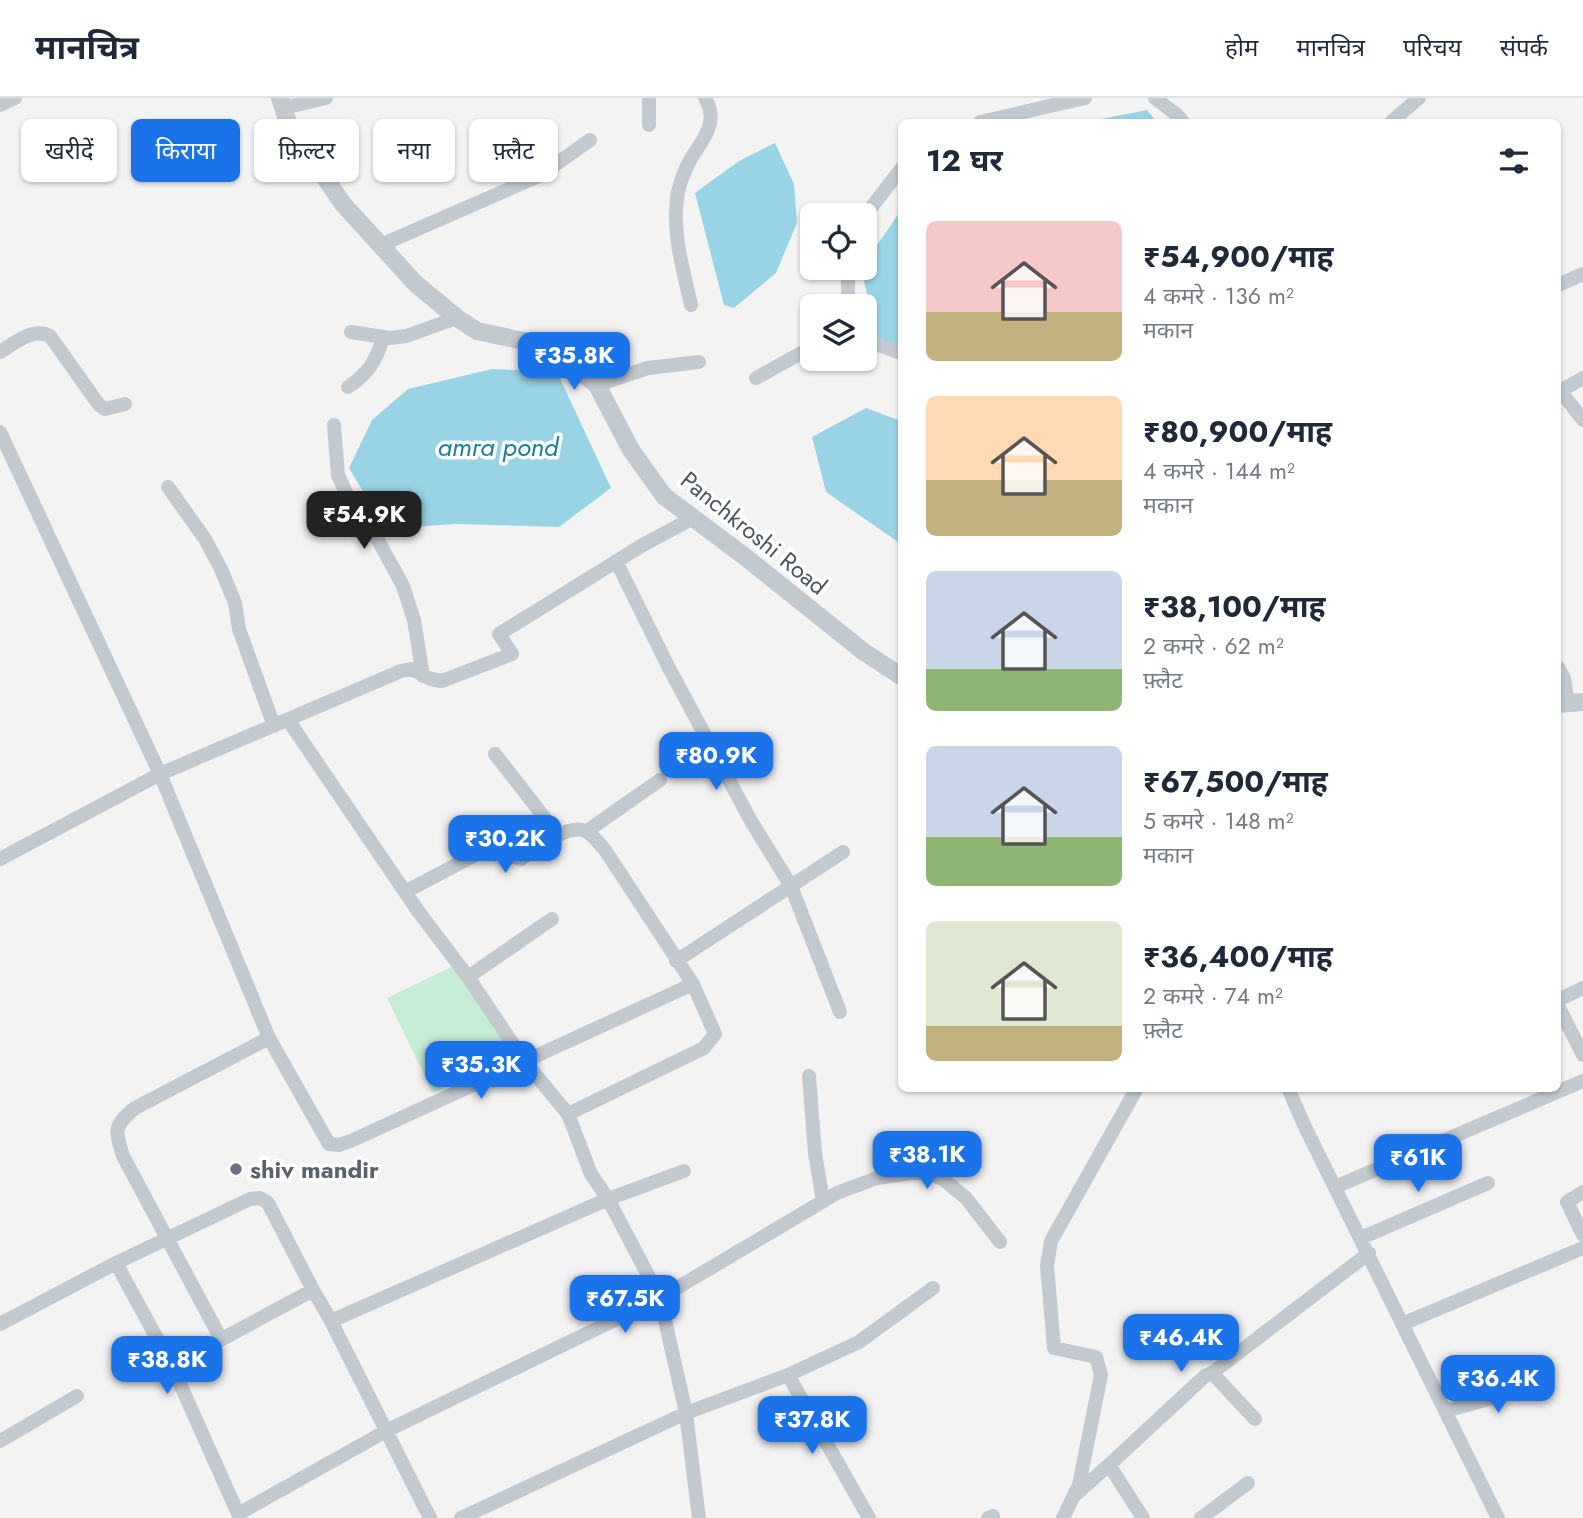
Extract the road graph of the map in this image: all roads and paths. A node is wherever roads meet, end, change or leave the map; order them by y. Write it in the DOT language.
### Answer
graph roads {
  1 [pos="15,98"];
  2 [pos="326,98"];
  3 [pos="649,98"];
  4 [pos="705,98"];
  5 [pos="1085,98"];
  6 [pos="1155,98"];
  7 [pos="1419,98"];
  8 [pos="281,103"];
  9 [pos="0,105"];
  10 [pos="993,119"];
  11 [pos="1180,119"];
  12 [pos="1394,119"];
  13 [pos="649,125"];
  14 [pos="590,140"];
  15 [pos="898,173"];
  16 [pos="875,203"];
  17 [pos="381,245"];
  18 [pos="1583,274"];
  19 [pos="1561,284"];
  20 [pos="691,305"];
  21 [pos="457,318"];
  22 [pos="351,332"];
  23 [pos="383,337"];
  24 [pos="877,345"];
  25 [pos="0,352"];
  26 [pos="898,352"];
  27 [pos="800,354"];
  28 [pos="699,362"];
  29 [pos="756,378"];
  30 [pos="1583,378"];
  31 [pos="597,385"];
  32 [pos="348,387"];
  33 [pos="1561,389"];
  34 [pos="1561,392"];
  35 [pos="125,404"];
  36 [pos="1583,419"];
  37 [pos="334,425"];
  38 [pos="0,432"];
  39 [pos="168,487"];
  40 [pos="693,518"];
  41 [pos="616,561"];
  42 [pos="1561,672"];
  43 [pos="898,674"];
  44 [pos="424,676"];
  45 [pos="1570,703"];
  46 [pos="281,723"];
  47 [pos="495,754"];
  48 [pos="160,774"];
  49 [pos="660,780"];
  50 [pos="587,831"];
  51 [pos="558,835"];
  52 [pos="843,852"];
  53 [pos="0,859"];
  54 [pos="791,886"];
  55 [pos="405,892"];
  56 [pos="552,919"];
  57 [pos="676,961"];
  58 [pos="468,977"];
  59 [pos="693,984"];
  60 [pos="1583,988"];
  61 [pos="1561,999"];
  62 [pos="840,1012"];
  63 [pos="1561,1012"];
  64 [pos="269,1038"];
  65 [pos="1583,1055"];
  66 [pos="524,1062"];
  67 [pos="809,1076"];
  68 [pos="1583,1080"];
  69 [pos="1561,1089"];
  70 [pos="1135,1092"];
  71 [pos="1290,1092"];
  72 [pos="1555,1092"];
  73 [pos="568,1114"];
  74 [pos="684,1171"];
  75 [pos="1488,1183"];
  76 [pos="1335,1187"];
  77 [pos="1583,1192"];
  78 [pos="608,1199"];
  79 [pos="824,1201"];
  80 [pos="1583,1235"];
  81 [pos="1361,1238"];
  82 [pos="169,1240"];
  83 [pos="1000,1242"];
  84 [pos="1583,1248"];
  85 [pos="1368,1253"];
  86 [pos="117,1263"];
  87 [pos="933,1288"];
  88 [pos="313,1290"];
  89 [pos="660,1298"];
  90 [pos="331,1321"];
  91 [pos="0,1324"];
  92 [pos="1402,1324"];
  93 [pos="221,1339"];
  94 [pos="172,1366"];
  95 [pos="1212,1373"];
  96 [pos="788,1375"];
  97 [pos="1541,1384"];
  98 [pos="77,1396"];
  99 [pos="1446,1411"];
  100 [pos="685,1413"];
  101 [pos="1255,1419"];
  102 [pos="388,1430"];
  103 [pos="0,1441"];
  104 [pos="1109,1465"];
  105 [pos="1248,1483"];
  106 [pos="1075,1495"];
  107 [pos="239,1516"];
  108 [pos="430,1518"];
  109 [pos="461,1518"];
  110 [pos="699,1518"];
  111 [pos="869,1518"];
  112 [pos="1063,1518"];
  113 [pos="1143,1518"];
  114 [pos="1201,1518"];
  115 [pos="1498,1518"];
  1 -- 9 [label="street"];
  2 -- 8 [label="street"];
  3 -- 13 [label="street"];
  4 -- 20 [label="street"];
  5 -- 10 [label="street"];
  6 -- 11 [label="street"];
  7 -- 12 [label="street"];
  8 -- 17 [label="street, Panchkroshi Road"];
  14 -- 17 [label="street"];
  15 -- 16 [label="street"];
  17 -- 21 [label="street, Panchkroshi Road"];
  18 -- 19 [label="street"];
  21 -- 23 [label="street"];
  21 -- 31 [label="street, Panchkroshi Road"];
  22 -- 23 [label="street"];
  23 -- 32 [label="street"];
  24 -- 26 [label="street"];
  25 -- 35 [label="street"];
  27 -- 29 [label="street"];
  28 -- 31 [label="street"];
  30 -- 33 [label="street"];
  31 -- 40 [label="street, Panchkroshi Road"];
  34 -- 36 [label="street"];
  37 -- 44 [label="street"];
  38 -- 48 [label="street"];
  39 -- 46 [label="street"];
  40 -- 41 [label="street"];
  40 -- 43 [label="street, Panchkroshi Road"];
  41 -- 44 [label="street"];
  41 -- 54 [label="street"];
  42 -- 45 [label="street"];
  44 -- 46 [label="street"];
  46 -- 48 [label="street"];
  46 -- 55 [label="street"];
  47 -- 51 [label="street"];
  48 -- 53 [label="street"];
  48 -- 64 [label="street"];
  49 -- 50 [label="street"];
  50 -- 51 [label="street"];
  50 -- 57 [label="street"];
  51 -- 55 [label="street"];
  52 -- 54 [label="street"];
  54 -- 57 [label="street"];
  54 -- 62 [label="street"];
  55 -- 58 [label="street"];
  56 -- 58 [label="street"];
  57 -- 59 [label="street"];
  58 -- 66 [label="street"];
  59 -- 66 [label="street"];
  59 -- 73 [label="street"];
  60 -- 61 [label="street"];
  63 -- 65 [label="street"];
  64 -- 66 [label="street"];
  64 -- 82 [label="street"];
  66 -- 73 [label="street"];
  67 -- 79 [label="street"];
  68 -- 69 [label="street"];
  70 -- 106 [label="street"];
  71 -- 76 [label="street"];
  72 -- 76 [label="street"];
  73 -- 78 [label="street"];
  74 -- 78 [label="street"];
  75 -- 81 [label="street"];
  76 -- 81 [label="street"];
  77 -- 80 [label="street"];
  78 -- 89 [label="street"];
  78 -- 90 [label="street"];
  79 -- 83 [label="street"];
  79 -- 89 [label="street"];
  81 -- 85 [label="street"];
  82 -- 86 [label="street"];
  82 -- 88 [label="street"];
  82 -- 93 [label="street"];
  84 -- 92 [label="street"];
  85 -- 92 [label="street"];
  85 -- 95 [label="street"];
  86 -- 91 [label="street"];
  86 -- 94 [label="street"];
  87 -- 96 [label="street"];
  88 -- 90 [label="street"];
  88 -- 93 [label="street"];
  89 -- 100 [label="street"];
  89 -- 102 [label="street"];
  90 -- 102 [label="street"];
  92 -- 99 [label="street"];
  93 -- 94 [label="street"];
  94 -- 107 [label="street"];
  95 -- 101 [label="street"];
  95 -- 104 [label="street"];
  96 -- 100 [label="street"];
  96 -- 111 [label="street"];
  97 -- 99 [label="street"];
  98 -- 103 [label="street"];
  99 -- 115 [label="street"];
  100 -- 109 [label="street"];
  100 -- 110 [label="street"];
  102 -- 107 [label="street"];
  102 -- 108 [label="street"];
  104 -- 106 [label="street"];
  104 -- 113 [label="street"];
  105 -- 114 [label="street"];
  106 -- 112 [label="street"];
}
